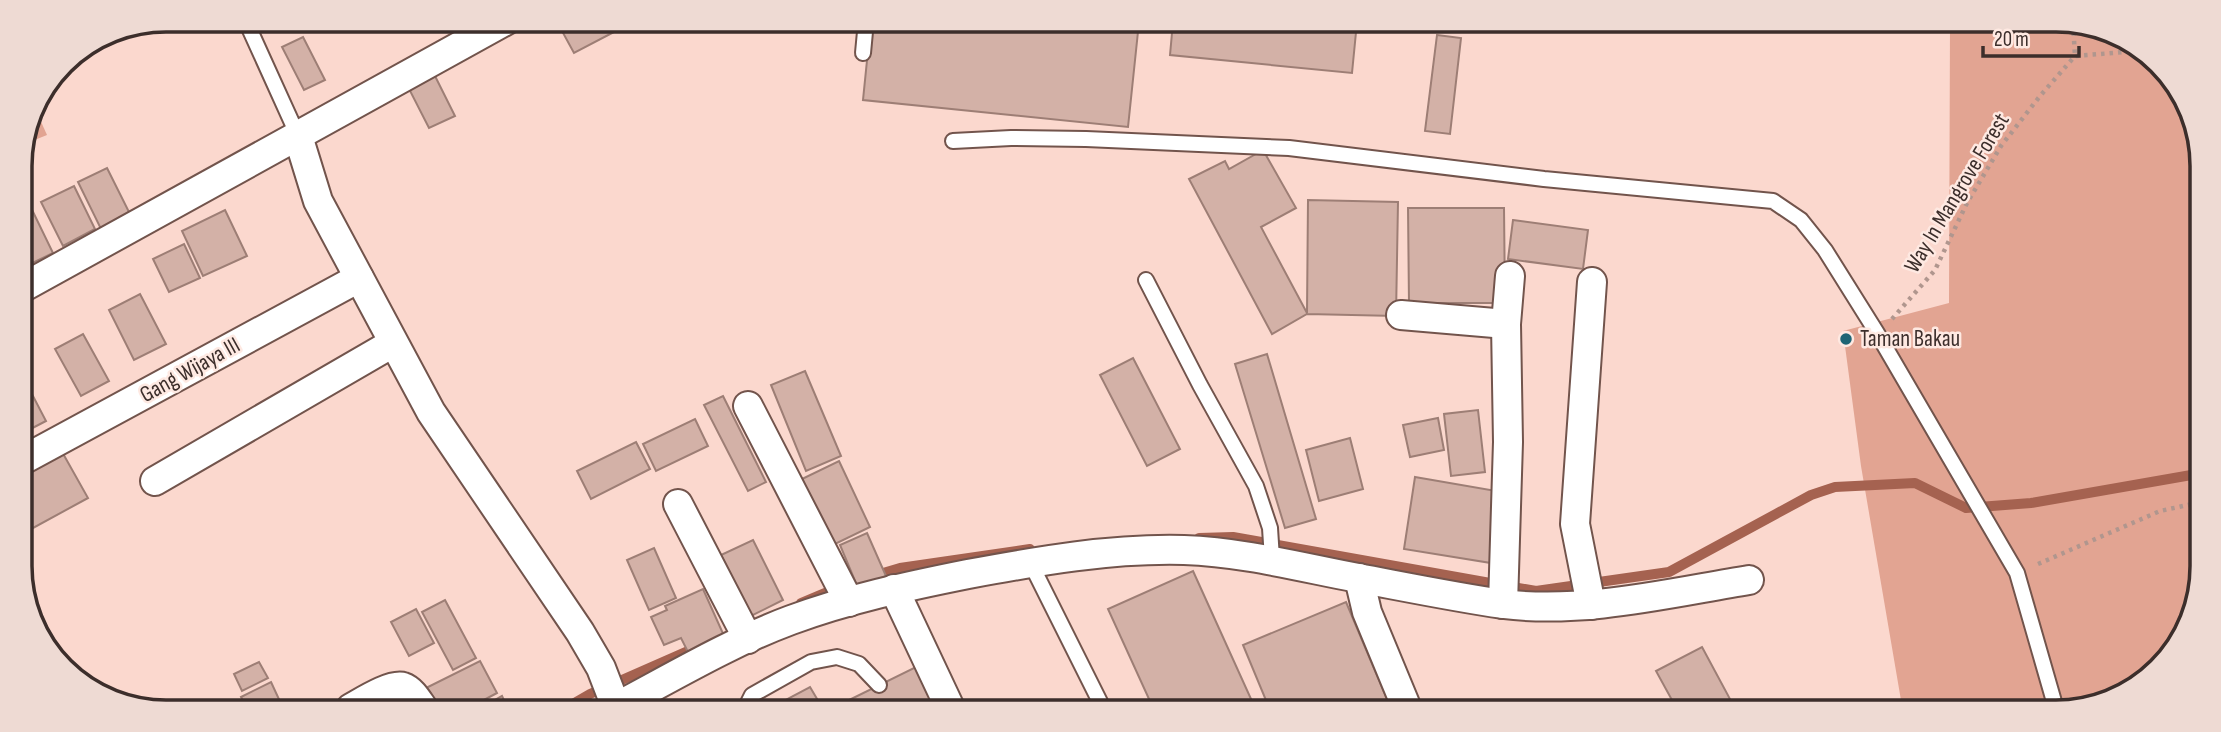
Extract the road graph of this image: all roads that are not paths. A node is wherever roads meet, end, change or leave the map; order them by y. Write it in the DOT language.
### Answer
graph roads {
  1 [pos="251,32"];
  2 [pos="485,32"];
  3 [pos="865,32"];
  4 [pos="863,53"];
  5 [pos="298,136"];
  6 [pos="953,141"];
  7 [pos="1510,276"];
  8 [pos="359,278"];
  9 [pos="1146,280"];
  10 [pos="32,282"];
  11 [pos="1592,282"];
  12 [pos="1401,315"];
  13 [pos="1506,324"];
  14 [pos="393,343"];
  15 [pos="748,407"];
  16 [pos="32,455"];
  17 [pos="155,481"];
  18 [pos="678,503"];
  19 [pos="1272,559"];
  20 [pos="1030,562"];
  21 [pos="1359,578"];
  22 [pos="1749,580"];
  23 [pos="894,589"];
  24 [pos="849,602"];
  25 [pos="1503,604"];
  26 [pos="1591,605"];
  27 [pos="748,639"];
  28 [pos="879,685"];
  29 [pos="610,693"];
  30 [pos="367,700"];
  31 [pos="417,700"];
  32 [pos="750,700"];
  33 [pos="946,700"];
  34 [pos="1099,700"];
  35 [pos="1403,700"];
  36 [pos="2054,700"];
  1 -- 5 [label="lane"];
  2 -- 5 [label="street"];
  3 -- 4 [label="lane"];
  5 -- 8 [label="street"];
  5 -- 10 [label="street"];
  6 -- 36 [label="lane"];
  7 -- 13 [label="street"];
  8 -- 14 [label="street"];
  8 -- 16 [label="street, Gang Wijaya III"];
  9 -- 19 [label="lane"];
  11 -- 26 [label="street"];
  12 -- 13 [label="street"];
  13 -- 25 [label="street"];
  14 -- 17 [label="street"];
  14 -- 29 [label="street"];
  15 -- 24 [label="street"];
  18 -- 27 [label="street"];
  19 -- 20 [label="street"];
  19 -- 21 [label="street"];
  20 -- 23 [label="street"];
  20 -- 34 [label="lane"];
  21 -- 25 [label="street"];
  21 -- 35 [label="street"];
  22 -- 26 [label="street"];
  23 -- 24 [label="street"];
  23 -- 33 [label="street"];
  24 -- 27 [label="street"];
  25 -- 26 [label="street"];
  27 -- 29 [label="street"];
  28 -- 32 [label="lane"];
  30 -- 31 [label="street"];
}
